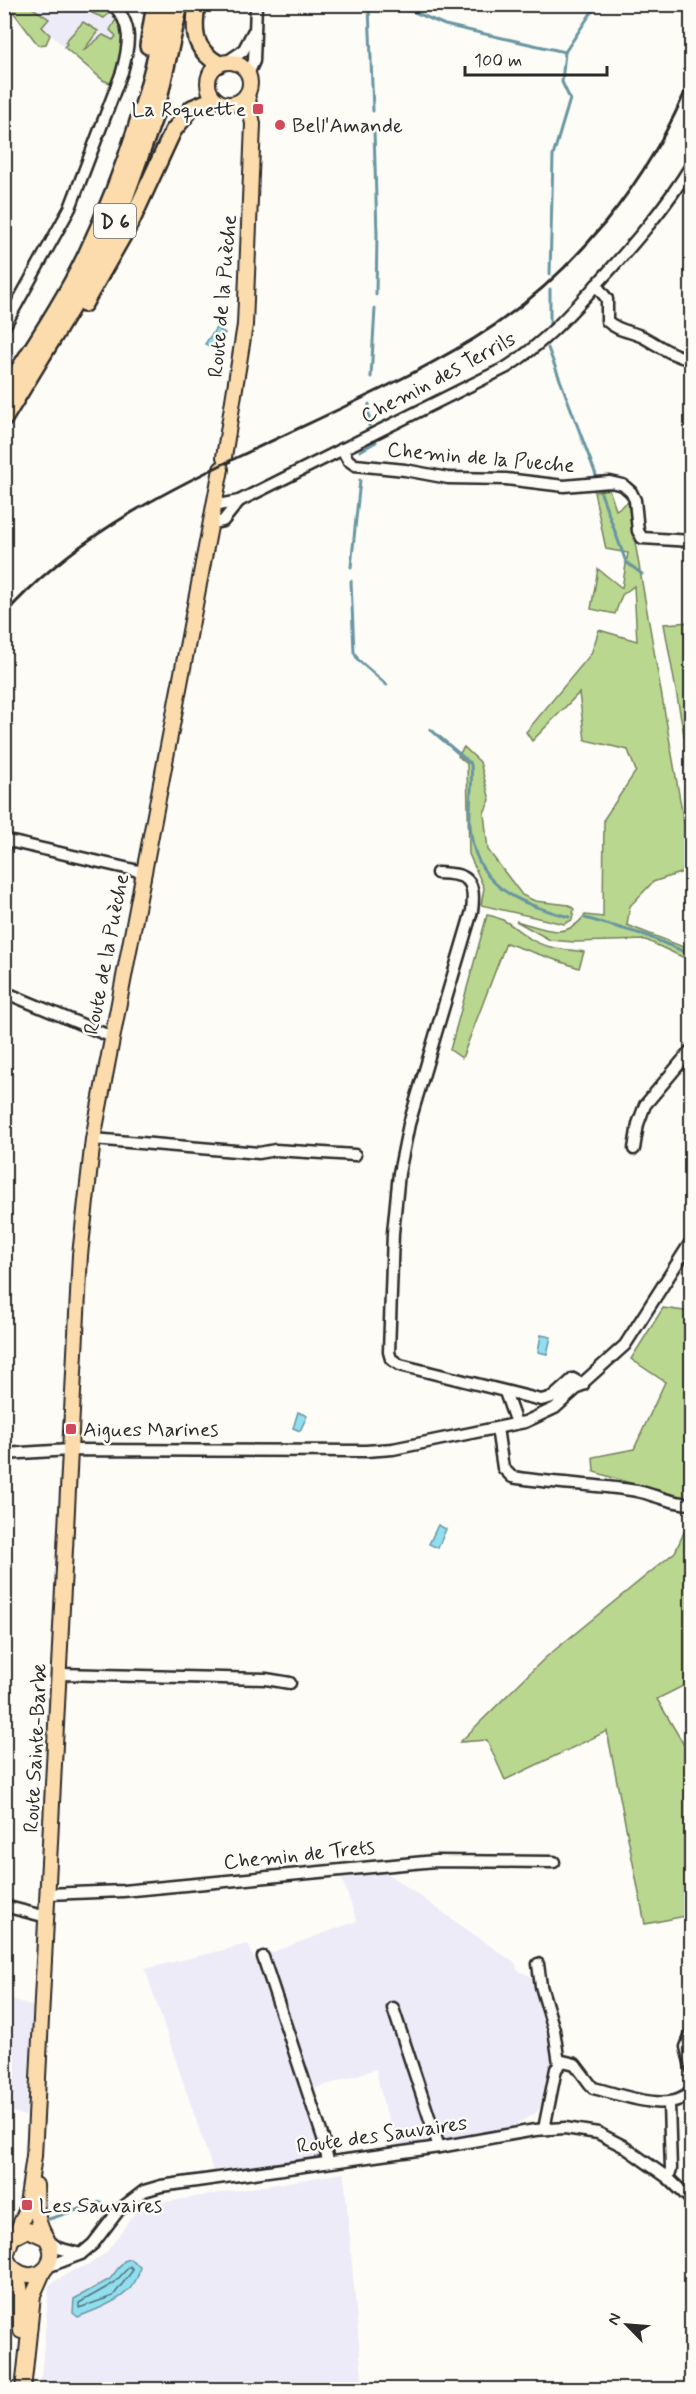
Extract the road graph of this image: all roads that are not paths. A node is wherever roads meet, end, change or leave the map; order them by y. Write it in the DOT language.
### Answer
graph roads {
  1 [pos="112,4"];
  2 [pos="154,4"];
  3 [pos="166,4"];
  4 [pos="180,4"];
  5 [pos="197,4"];
  6 [pos="256,4"];
  7 [pos="255,29"];
  8 [pos="224,63"];
  9 [pos="248,74"];
  10 [pos="247,94"];
  11 [pos="214,99"];
  12 [pos="229,105"];
  13 [pos="252,138"];
  14 [pos="692,164"];
  15 [pos="85,256"];
  16 [pos="596,285"];
  17 [pos="4,327"];
  18 [pos="692,360"];
  19 [pos="10,396"];
  20 [pos="4,419"];
  21 [pos="342,449"];
  22 [pos="239,501"];
  23 [pos="213,506"];
  24 [pos="210,524"];
  25 [pos="692,541"];
  26 [pos="4,840"];
  27 [pos="143,872"];
  28 [pos="437,873"];
  29 [pos="4,992"];
  30 [pos="112,1037"];
  31 [pos="692,1049"];
  32 [pos="93,1139"];
  33 [pos="634,1149"];
  34 [pos="355,1155"];
  35 [pos="692,1240"];
  36 [pos="583,1385"];
  37 [pos="505,1392"];
  38 [pos="516,1423"];
  39 [pos="497,1428"];
  40 [pos="70,1450"];
  41 [pos="4,1454"];
  42 [pos="692,1504"];
  43 [pos="60,1674"];
  44 [pos="290,1683"];
  45 [pos="554,1862"];
  46 [pos="48,1894"];
  47 [pos="4,1906"];
  48 [pos="47,1917"];
  49 [pos="263,1957"];
  50 [pos="538,1964"];
  51 [pos="393,2008"];
  52 [pos="692,2032"];
  53 [pos="559,2064"];
  54 [pos="692,2070"];
  55 [pos="692,2090"];
  56 [pos="669,2104"];
  57 [pos="544,2129"];
  58 [pos="439,2147"];
  59 [pos="34,2156"];
  60 [pos="328,2161"];
  61 [pos="668,2178"];
  62 [pos="692,2201"];
  63 [pos="11,2237"];
  64 [pos="47,2240"];
  65 [pos="81,2254"];
  66 [pos="10,2265"];
  67 [pos="45,2269"];
  68 [pos="22,2390"];
  1 -- 17 [label="street"];
  2 -- 15 [label="highway"];
  3 -- 15 [label="highway, D 6"];
  4 -- 19 [label="highway, D 6"];
  5 -- 8 [label="highway"];
  6 -- 7 [label="street"];
  7 -- 8 [label="street"];
  7 -- 9 [label="street"];
  8 -- 9 [label="main road"];
  8 -- 11 [label="main road"];
  9 -- 10 [label="main road"];
  10 -- 12 [label="main road"];
  10 -- 13 [label="main road, Route de la Puèche"];
  11 -- 12 [label="main road"];
  11 -- 19 [label="highway"];
  12 -- 13 [label="main road, Route de la Puèche"];
  13 -- 23 [label="main road, Route de la Puèche"];
  14 -- 16 [label="street, Chemin des Terrils"];
  15 -- 19 [label="highway, D 6"];
  16 -- 18 [label="street"];
  16 -- 21 [label="street, Chemin des Terrils"];
  19 -- 20 [label="highway, D 6"];
  21 -- 22 [label="street, Chemin des Terrils"];
  21 -- 25 [label="street, Chemin de la Pueche"];
  22 -- 23 [label="street, Chemin des Terrils"];
  22 -- 24 [label="street, Chemin des Terrils"];
  23 -- 24 [label="main road, Route de la Puèche"];
  24 -- 27 [label="main road, Route de la Puèche"];
  26 -- 27 [label="street"];
  27 -- 30 [label="main road, Route de la Puèche"];
  28 -- 37 [label="street"];
  29 -- 30 [label="street"];
  30 -- 32 [label="main road, Route de la Puèche"];
  31 -- 33 [label="street"];
  32 -- 34 [label="street"];
  32 -- 40 [label="main road, Route de la Puèche"];
  35 -- 36 [label="street"];
  36 -- 37 [label="street"];
  36 -- 38 [label="street"];
  37 -- 38 [label="street"];
  38 -- 39 [label="street"];
  39 -- 40 [label="street"];
  39 -- 42 [label="street"];
  40 -- 41 [label="street"];
  40 -- 43 [label="main road, Route Sainte-Barbe"];
  43 -- 44 [label="street"];
  43 -- 46 [label="main road, Route Sainte-Barbe"];
  45 -- 46 [label="street, Chemin de Trets"];
  46 -- 48 [label="main road, Route Sainte-Barbe"];
  47 -- 48 [label="street"];
  48 -- 59 [label="main road, Route Sainte-Barbe"];
  49 -- 60 [label="street"];
  50 -- 53 [label="street"];
  51 -- 58 [label="street"];
  52 -- 54 [label="street"];
  53 -- 56 [label="street"];
  53 -- 57 [label="street"];
  55 -- 56 [label="street"];
  56 -- 61 [label="street"];
  57 -- 58 [label="street, Route des Sauvaires"];
  57 -- 61 [label="street, Route des Sauvaires"];
  58 -- 60 [label="street, Route des Sauvaires"];
  59 -- 63 [label="main road, Route Sainte-Barbe"];
  59 -- 64 [label="main road, Route Sainte-Barbe"];
  60 -- 65 [label="street, Route des Sauvaires"];
  61 -- 62 [label="street, Route des Sauvaires"];
  63 -- 64 [label="main road"];
  63 -- 66 [label="main road"];
  64 -- 65 [label="street"];
  64 -- 67 [label="main road"];
  65 -- 67 [label="street, Route des Sauvaires"];
  66 -- 67 [label="main road"];
  66 -- 68 [label="main road"];
  67 -- 68 [label="main road"];
}
